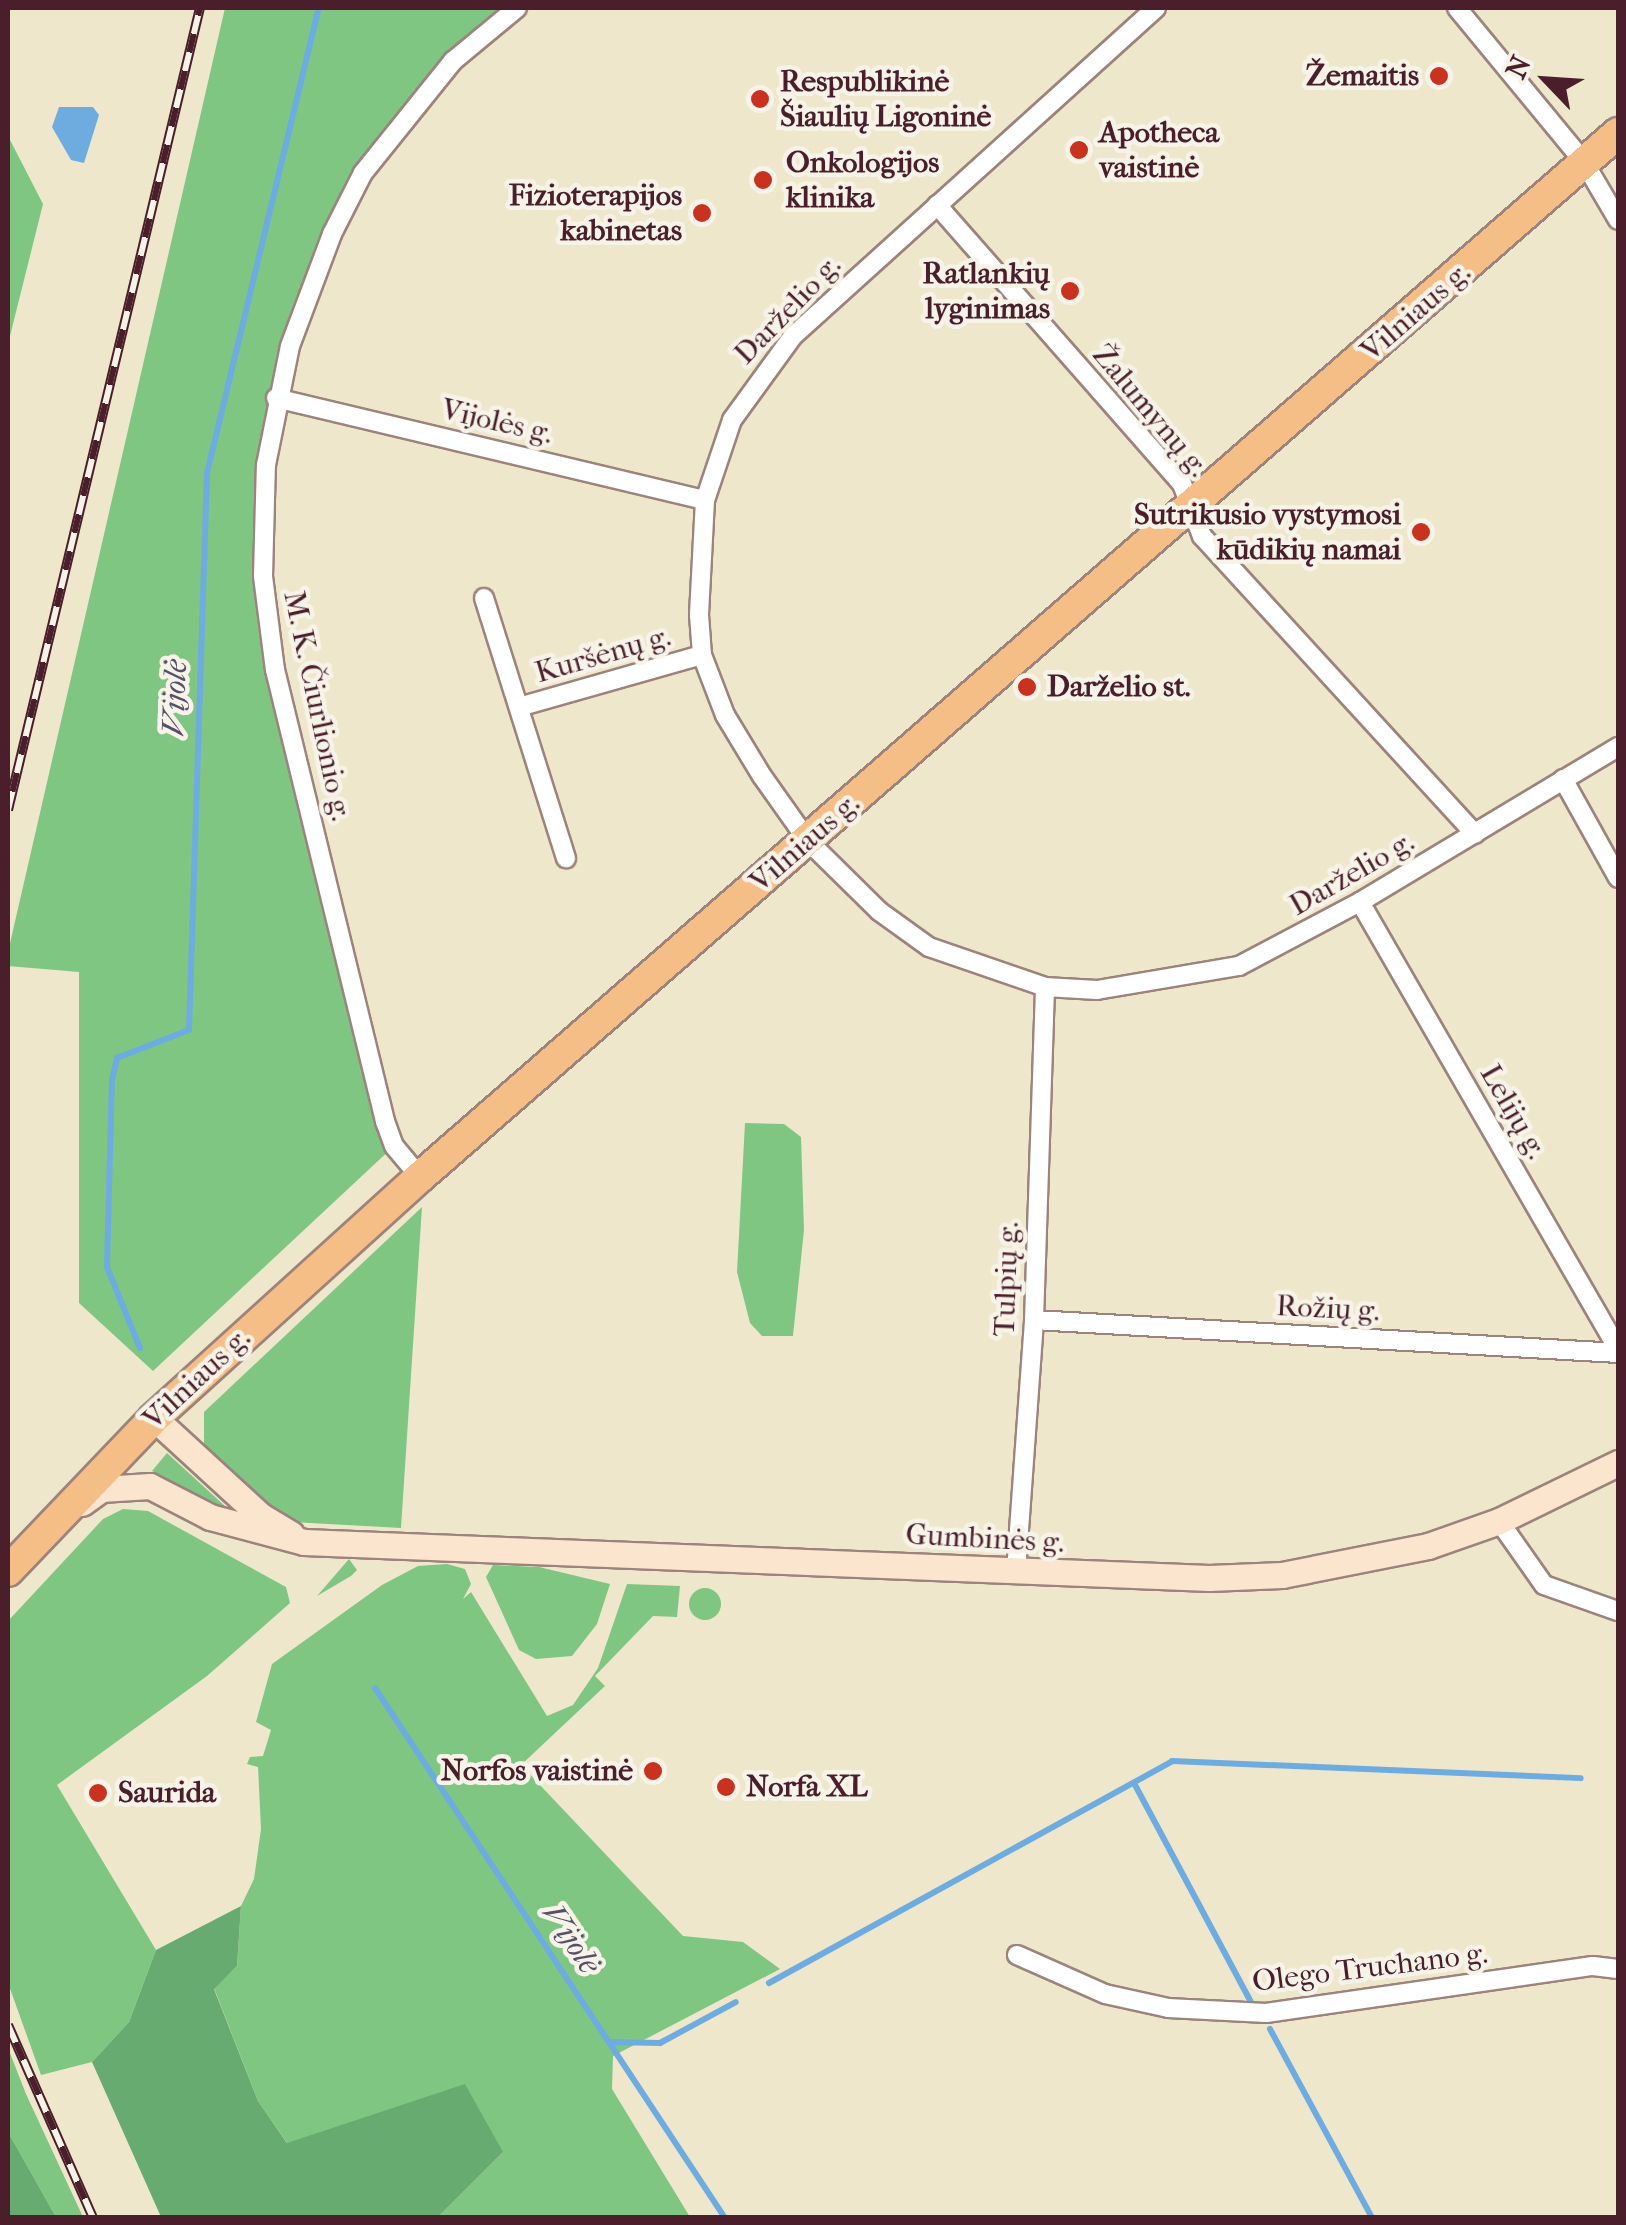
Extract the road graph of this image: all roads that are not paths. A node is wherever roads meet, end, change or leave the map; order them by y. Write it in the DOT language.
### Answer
graph roads {
  1 [pos="517,8"];
  2 [pos="1156,8"];
  3 [pos="1457,8"];
  4 [pos="1618,133"];
  5 [pos="1584,162"];
  6 [pos="937,204"];
  7 [pos="1618,220"];
  8 [pos="276,398"];
  9 [pos="704,500"];
  10 [pos="1192,507"];
  11 [pos="484,598"];
  12 [pos="702,655"];
  13 [pos="519,707"];
  14 [pos="1618,747"];
  15 [pos="1562,779"];
  16 [pos="1474,834"];
  17 [pos="808,840"];
  18 [pos="566,858"];
  19 [pos="1618,878"];
  20 [pos="1360,902"];
  21 [pos="1045,987"];
  22 [pos="420,1177"];
  23 [pos="1034,1320"];
  24 [pos="1618,1350"];
  25 [pos="154,1418"];
  26 [pos="1618,1462"];
  27 [pos="1499,1521"];
  28 [pos="41,1532"];
  29 [pos="304,1542"];
  30 [pos="8,1571"];
  31 [pos="1016,1572"];
  32 [pos="1618,1610"];
  33 [pos="1016,1954"];
  34 [pos="1618,1968"];
  1 -- 8 [label="street, M. K. Čiurlionio g."];
  2 -- 6 [label="street, Darželio g."];
  3 -- 5 [label="street"];
  4 -- 5 [label="highway, Vilniaus g."];
  5 -- 7 [label="street"];
  5 -- 10 [label="highway, Vilniaus g."];
  6 -- 9 [label="street, Darželio g."];
  6 -- 10 [label="street, Žalumynų g."];
  8 -- 9 [label="street, Vijolės g."];
  8 -- 22 [label="street, M. K. Čiurlionio g."];
  9 -- 12 [label="street, Darželio g."];
  10 -- 16 [label="street, Žalumynų g."];
  10 -- 17 [label="highway, Vilniaus g."];
  11 -- 13 [label="street, Kuršėnų g."];
  12 -- 13 [label="street, Kuršėnų g."];
  12 -- 17 [label="street, Darželio g."];
  13 -- 18 [label="street, Kuršėnų g."];
  14 -- 15 [label="street, Darželio g."];
  15 -- 16 [label="street, Darželio g."];
  15 -- 19 [label="street"];
  16 -- 20 [label="street, Darželio g."];
  17 -- 21 [label="street, Darželio g."];
  17 -- 22 [label="highway, Vilniaus g."];
  20 -- 21 [label="street, Darželio g."];
  20 -- 24 [label="street, Lelijų g."];
  21 -- 23 [label="street, Tulpių g."];
  22 -- 25 [label="highway, Vilniaus g."];
  23 -- 24 [label="street, Rožių g."];
  23 -- 31 [label="street, Tulpių g."];
  25 -- 28 [label="highway, Vilniaus g."];
  25 -- 29 [label="main road"];
  26 -- 27 [label="main road, Gumbinės g."];
  27 -- 31 [label="main road, Gumbinės g."];
  27 -- 32 [label="street"];
  28 -- 29 [label="main road, Gumbinės g."];
  28 -- 30 [label="highway, Vilniaus g."];
  29 -- 31 [label="main road, Gumbinės g."];
  33 -- 34 [label="street, Olego Truchano g."];
}
